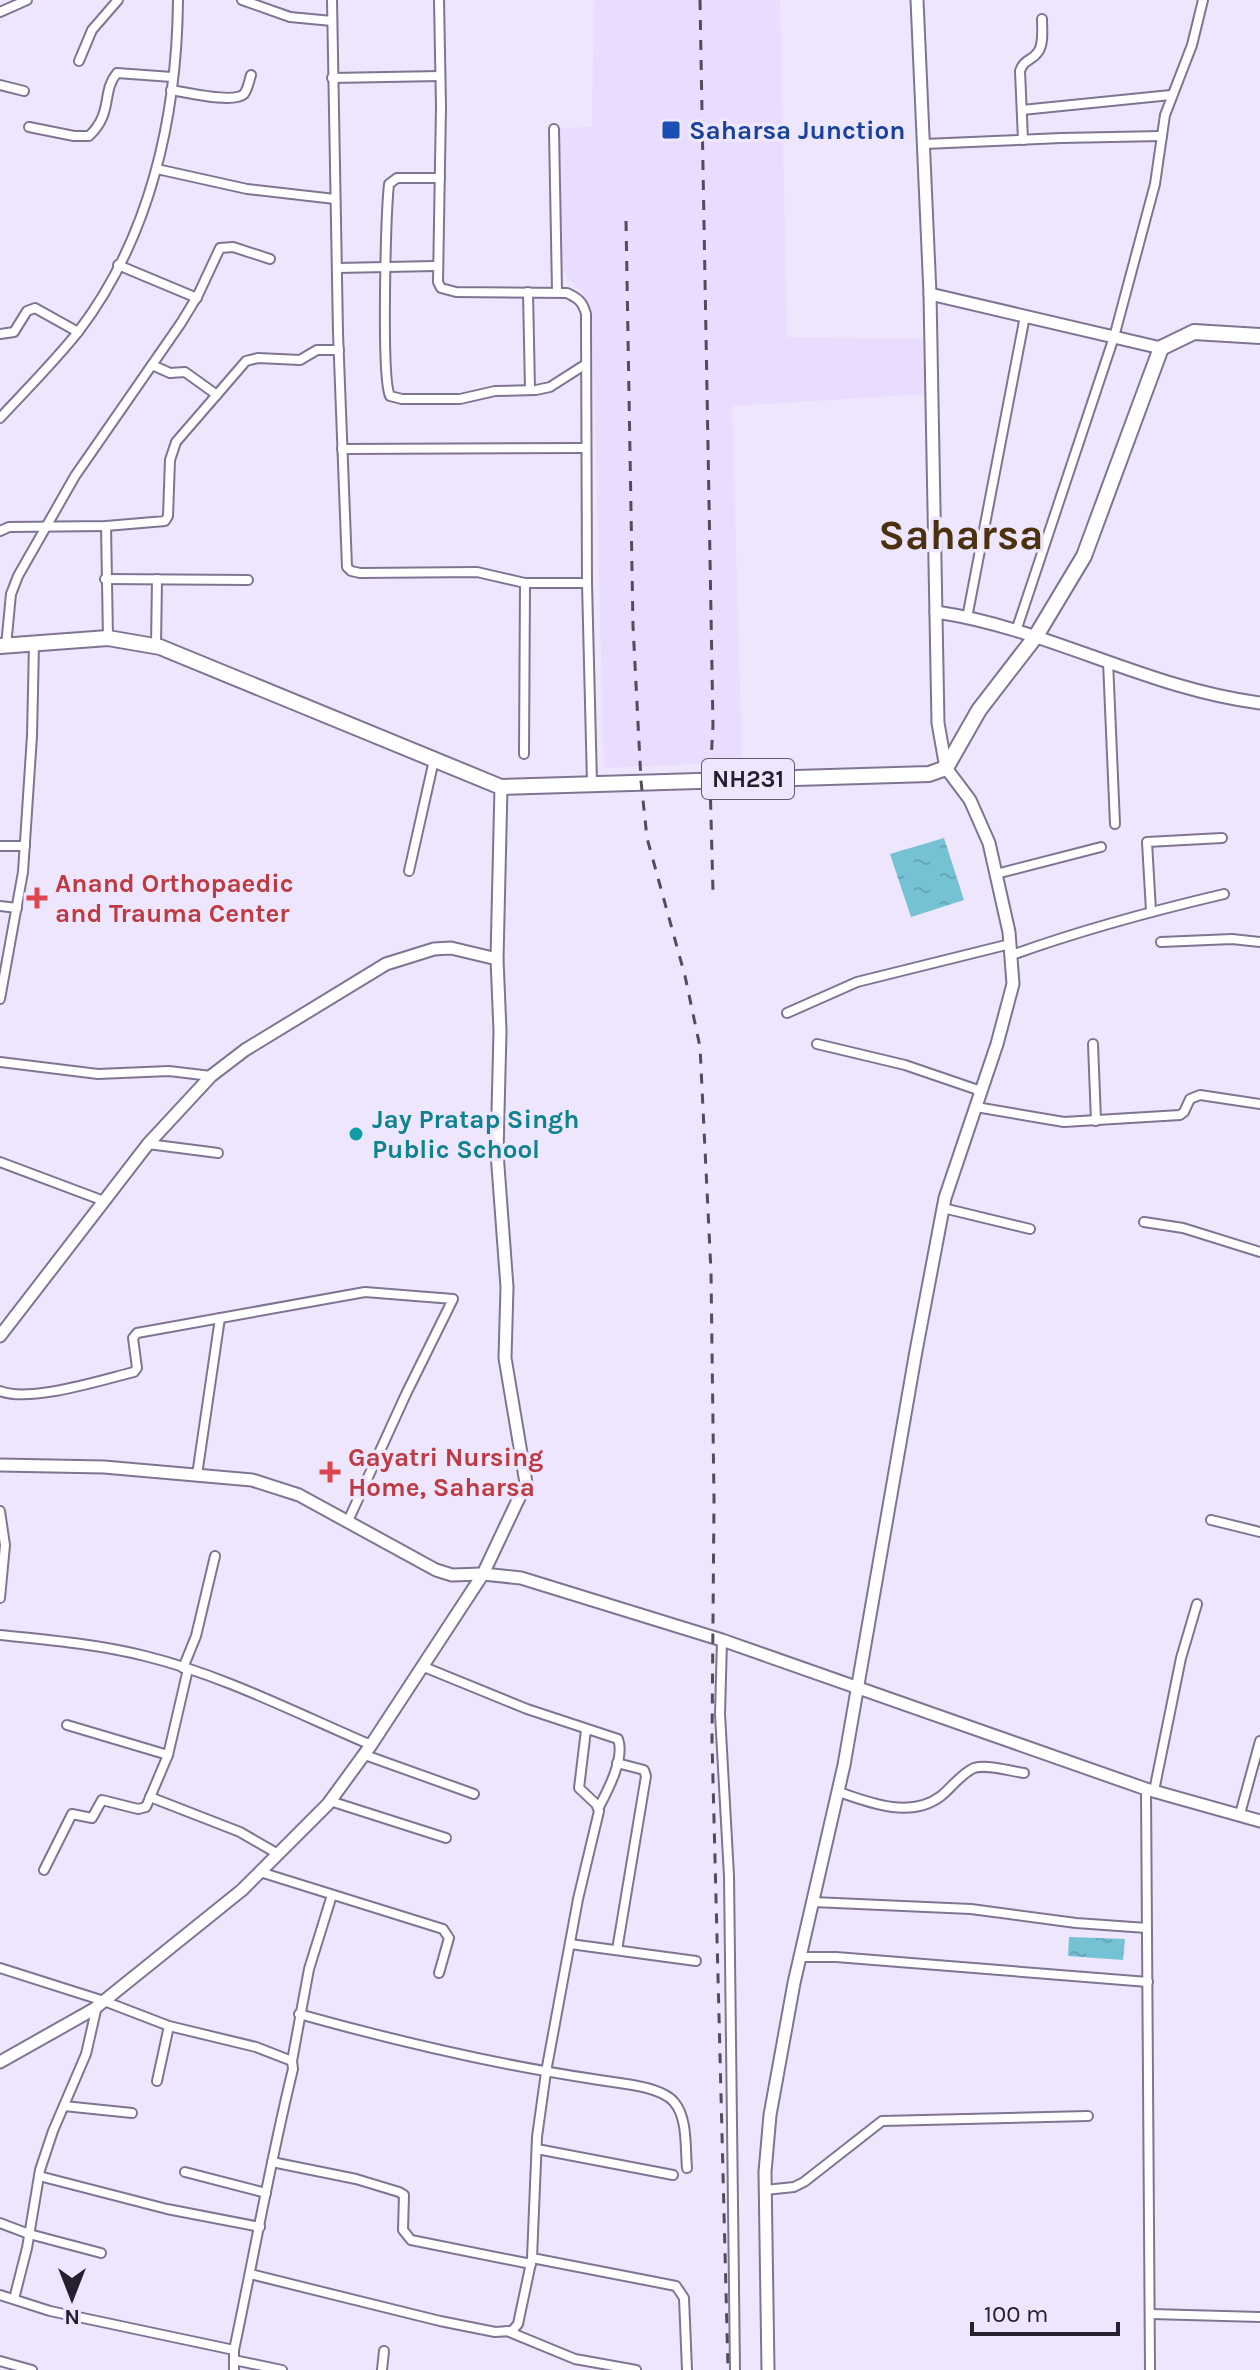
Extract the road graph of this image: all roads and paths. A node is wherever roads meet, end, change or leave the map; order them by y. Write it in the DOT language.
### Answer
graph roads {
  1 [pos="27,0"];
  2 [pos="118,0"];
  3 [pos="178,0"];
  4 [pos="332,0"];
  5 [pos="439,0"];
  6 [pos="917,0"];
  7 [pos="1203,0"];
  8 [pos="248,1"];
  9 [pos="0,12"];
  10 [pos="1042,19"];
  11 [pos="332,21"];
  12 [pos="79,61"];
  13 [pos="251,75"];
  14 [pos="440,76"];
  15 [pos="172,77"];
  16 [pos="332,78"];
  17 [pos="0,85"];
  18 [pos="171,90"];
  19 [pos="24,91"];
  20 [pos="1171,95"];
  21 [pos="1022,110"];
  22 [pos="29,127"];
  23 [pos="554,129"];
  24 [pos="1162,136"];
  25 [pos="1023,140"];
  26 [pos="924,144"];
  27 [pos="157,169"];
  28 [pos="440,178"];
  29 [pos="335,199"];
  30 [pos="270,259"];
  31 [pos="118,265"];
  32 [pos="436,266"];
  33 [pos="386,267"];
  34 [pos="337,268"];
  35 [pos="557,291"];
  36 [pos="528,292"];
  37 [pos="930,294"];
  38 [pos="197,298"];
  39 [pos="1025,316"];
  40 [pos="78,332"];
  41 [pos="0,334"];
  42 [pos="1260,336"];
  43 [pos="1114,337"];
  44 [pos="1161,348"];
  45 [pos="339,350"];
  46 [pos="586,364"];
  47 [pos="152,365"];
  48 [pos="530,390"];
  49 [pos="217,395"];
  50 [pos="0,418"];
  51 [pos="586,448"];
  52 [pos="342,449"];
  53 [pos="47,526"];
  54 [pos="106,526"];
  55 [pos="0,531"];
  56 [pos="105,579"];
  57 [pos="157,579"];
  58 [pos="248,580"];
  59 [pos="525,583"];
  60 [pos="587,583"];
  61 [pos="936,612"];
  62 [pos="967,618"];
  63 [pos="1016,631"];
  64 [pos="1036,636"];
  65 [pos="108,638"];
  66 [pos="34,644"];
  67 [pos="3,646"];
  68 [pos="156,646"];
  69 [pos="1108,661"];
  70 [pos="1260,703"];
  71 [pos="524,754"];
  72 [pos="434,760"];
  73 [pos="946,768"];
  74 [pos="592,783"];
  75 [pos="501,787"];
  76 [pos="1115,824"];
  77 [pos="1222,838"];
  78 [pos="0,846"];
  79 [pos="25,846"];
  80 [pos="1101,847"];
  81 [pos="409,871"];
  82 [pos="996,874"];
  83 [pos="1224,894"];
  84 [pos="0,906"];
  85 [pos="17,908"];
  86 [pos="1151,911"];
  87 [pos="1161,942"];
  88 [pos="1260,942"];
  89 [pos="1011,950"];
  90 [pos="497,959"];
  91 [pos="0,999"];
  92 [pos="787,1013"];
  93 [pos="817,1044"];
  94 [pos="1093,1044"];
  95 [pos="0,1062"];
  96 [pos="211,1076"];
  97 [pos="981,1091"];
  98 [pos="1260,1104"];
  99 [pos="976,1107"];
  100 [pos="1096,1121"];
  101 [pos="148,1144"];
  102 [pos="218,1153"];
  103 [pos="0,1162"];
  104 [pos="104,1201"];
  105 [pos="943,1208"];
  106 [pos="1144,1222"];
  107 [pos="1030,1229"];
  108 [pos="1260,1252"];
  109 [pos="220,1318"];
  110 [pos="0,1336"];
  111 [pos="0,1391"];
  112 [pos="0,1465"];
  113 [pos="197,1475"];
  114 [pos="0,1511"];
  115 [pos="1211,1520"];
  116 [pos="348,1521"];
  117 [pos="1260,1532"];
  118 [pos="215,1556"];
  119 [pos="483,1574"];
  120 [pos="0,1598"];
  121 [pos="1197,1604"];
  122 [pos="0,1635"];
  123 [pos="722,1640"];
  124 [pos="424,1667"];
  125 [pos="186,1668"];
  126 [pos="859,1687"];
  127 [pos="67,1725"];
  128 [pos="586,1730"];
  129 [pos="1260,1741"];
  130 [pos="368,1750"];
  131 [pos="168,1755"];
  132 [pos="617,1763"];
  133 [pos="1024,1773"];
  134 [pos="1150,1790"];
  135 [pos="839,1792"];
  136 [pos="474,1794"];
  137 [pos="150,1797"];
  138 [pos="330,1801"];
  139 [pos="599,1807"];
  140 [pos="1240,1814"];
  141 [pos="1260,1821"];
  142 [pos="446,1838"];
  143 [pos="278,1854"];
  144 [pos="44,1870"];
  145 [pos="260,1872"];
  146 [pos="332,1895"];
  147 [pos="813,1902"];
  148 [pos="1147,1928"];
  149 [pos="570,1944"];
  150 [pos="617,1950"];
  151 [pos="800,1957"];
  152 [pos="696,1961"];
  153 [pos="0,1968"];
  154 [pos="439,1973"];
  155 [pos="1148,1982"];
  156 [pos="101,2004"];
  157 [pos="299,2014"];
  158 [pos="169,2026"];
  159 [pos="292,2061"];
  160 [pos="0,2062"];
  161 [pos="546,2072"];
  162 [pos="157,2081"];
  163 [pos="64,2106"];
  164 [pos="132,2113"];
  165 [pos="1088,2116"];
  166 [pos="537,2149"];
  167 [pos="272,2162"];
  168 [pos="687,2168"];
  169 [pos="185,2172"];
  170 [pos="673,2175"];
  171 [pos="39,2176"];
  172 [pos="765,2190"];
  173 [pos="266,2193"];
  174 [pos="0,2223"];
  175 [pos="260,2227"];
  176 [pos="29,2234"];
  177 [pos="101,2253"];
  178 [pos="531,2261"];
  179 [pos="250,2274"];
  180 [pos="0,2295"];
  181 [pos="14,2299"];
  182 [pos="1151,2314"];
  183 [pos="1260,2317"];
  184 [pos="507,2331"];
  185 [pos="384,2351"];
  186 [pos="234,2355"];
  187 [pos="0,2361"];
  188 [pos="32,2370"];
  189 [pos="234,2370"];
  190 [pos="282,2370"];
  191 [pos="382,2370"];
  192 [pos="636,2370"];
  193 [pos="687,2370"];
  194 [pos="735,2370"];
  195 [pos="768,2370"];
  196 [pos="1150,2370"];
  1 -- 9 [label="street"];
  2 -- 12 [label="street"];
  3 -- 15 [label="street"];
  4 -- 11 [label="street"];
  5 -- 14 [label="street"];
  6 -- 26 [label="main road"];
  7 -- 20 [label="street"];
  8 -- 11 [label="street"];
  10 -- 21 [label="street"];
  11 -- 16 [label="street"];
  13 -- 18 [label="street"];
  14 -- 16 [label="street"];
  14 -- 28 [label="street"];
  15 -- 18 [label="street"];
  15 -- 22 [label="street"];
  16 -- 29 [label="street"];
  17 -- 19 [label="street"];
  18 -- 27 [label="street"];
  20 -- 21 [label="street"];
  20 -- 24 [label="street"];
  21 -- 25 [label="street"];
  23 -- 35 [label="street"];
  24 -- 25 [label="street"];
  24 -- 43 [label="street"];
  25 -- 26 [label="street"];
  26 -- 37 [label="main road"];
  27 -- 29 [label="street"];
  27 -- 31 [label="street"];
  28 -- 32 [label="street"];
  28 -- 33 [label="street"];
  29 -- 34 [label="street"];
  30 -- 38 [label="street"];
  31 -- 38 [label="street"];
  31 -- 40 [label="street"];
  32 -- 33 [label="street"];
  32 -- 36 [label="street"];
  33 -- 34 [label="street"];
  33 -- 48 [label="street"];
  34 -- 45 [label="street"];
  35 -- 36 [label="street"];
  35 -- 46 [label="street"];
  36 -- 48 [label="street"];
  37 -- 39 [label="main road"];
  37 -- 61 [label="main road"];
  38 -- 47 [label="street"];
  39 -- 43 [label="main road"];
  39 -- 62 [label="street"];
  40 -- 41 [label="street"];
  40 -- 50 [label="street"];
  42 -- 44 [label="highway"];
  43 -- 44 [label="main road"];
  43 -- 63 [label="street"];
  44 -- 64 [label="highway"];
  45 -- 49 [label="street"];
  45 -- 52 [label="street"];
  46 -- 48 [label="street"];
  46 -- 51 [label="street"];
  47 -- 49 [label="street"];
  47 -- 53 [label="street"];
  49 -- 54 [label="street"];
  51 -- 52 [label="street"];
  51 -- 60 [label="street"];
  52 -- 59 [label="street"];
  53 -- 54 [label="street"];
  53 -- 55 [label="street"];
  53 -- 67 [label="street"];
  54 -- 56 [label="street"];
  56 -- 57 [label="street"];
  56 -- 65 [label="street"];
  57 -- 58 [label="street"];
  57 -- 68 [label="street"];
  59 -- 60 [label="street"];
  59 -- 71 [label="street"];
  60 -- 74 [label="street"];
  61 -- 62 [label="main road"];
  61 -- 73 [label="main road"];
  62 -- 63 [label="main road"];
  63 -- 64 [label="main road"];
  64 -- 69 [label="main road"];
  64 -- 73 [label="highway"];
  65 -- 66 [label="highway, NH231"];
  65 -- 68 [label="highway, NH231"];
  66 -- 67 [label="highway, NH231"];
  66 -- 79 [label="street"];
  68 -- 72 [label="highway, NH231"];
  69 -- 70 [label="main road"];
  69 -- 76 [label="street"];
  72 -- 75 [label="highway, NH231"];
  72 -- 81 [label="street"];
  73 -- 74 [label="highway, NH231"];
  73 -- 82 [label="main road"];
  74 -- 75 [label="highway, NH231"];
  75 -- 90 [label="main road"];
  77 -- 86 [label="street"];
  78 -- 79 [label="street"];
  79 -- 85 [label="street"];
  80 -- 82 [label="street"];
  82 -- 89 [label="main road"];
  83 -- 86 [label="street"];
  84 -- 85 [label="street"];
  85 -- 91 [label="street"];
  86 -- 89 [label="street"];
  87 -- 88 [label="street"];
  89 -- 92 [label="street"];
  89 -- 97 [label="main road"];
  90 -- 96 [label="main road"];
  90 -- 119 [label="main road"];
  93 -- 97 [label="street"];
  94 -- 100 [label="street"];
  95 -- 96 [label="street"];
  96 -- 101 [label="main road"];
  97 -- 99 [label="main road"];
  98 -- 100 [label="street"];
  99 -- 100 [label="street"];
  99 -- 105 [label="main road"];
  101 -- 102 [label="street"];
  101 -- 104 [label="main road"];
  103 -- 104 [label="street"];
  104 -- 110 [label="main road"];
  105 -- 107 [label="street"];
  105 -- 126 [label="main road"];
  106 -- 108 [label="street"];
  109 -- 111 [label="street"];
  109 -- 113 [label="street"];
  109 -- 116 [label="street"];
  112 -- 113 [label="main road"];
  113 -- 116 [label="main road"];
  114 -- 120 [label="street"];
  115 -- 117 [label="street"];
  116 -- 119 [label="main road"];
  118 -- 125 [label="street"];
  119 -- 123 [label="main road"];
  119 -- 124 [label="main road"];
  121 -- 134 [label="street"];
  122 -- 125 [label="street"];
  123 -- 126 [label="main road"];
  123 -- 194 [label="street"];
  124 -- 128 [label="street"];
  124 -- 130 [label="main road"];
  125 -- 130 [label="street"];
  125 -- 131 [label="street"];
  126 -- 134 [label="main road"];
  126 -- 135 [label="main road"];
  127 -- 131 [label="street"];
  128 -- 132 [label="street"];
  128 -- 139 [label="street"];
  129 -- 140 [label="street"];
  130 -- 136 [label="street"];
  130 -- 138 [label="main road"];
  131 -- 137 [label="street"];
  132 -- 139 [label="street"];
  132 -- 150 [label="street"];
  133 -- 135 [label="street"];
  134 -- 140 [label="main road"];
  134 -- 148 [label="street"];
  135 -- 147 [label="main road"];
  137 -- 143 [label="street"];
  137 -- 144 [label="street"];
  138 -- 142 [label="street"];
  138 -- 143 [label="main road"];
  139 -- 149 [label="street"];
  140 -- 141 [label="main road"];
  143 -- 145 [label="main road"];
  145 -- 146 [label="street"];
  145 -- 156 [label="main road"];
  146 -- 154 [label="street"];
  146 -- 157 [label="street"];
  147 -- 148 [label="street"];
  147 -- 151 [label="main road"];
  148 -- 155 [label="street"];
  149 -- 150 [label="street"];
  149 -- 161 [label="street"];
  150 -- 152 [label="street"];
  151 -- 155 [label="street"];
  151 -- 172 [label="main road"];
  153 -- 156 [label="street"];
  155 -- 182 [label="street"];
  156 -- 158 [label="street"];
  156 -- 160 [label="main road"];
  156 -- 163 [label="street"];
  157 -- 159 [label="street"];
  157 -- 161 [label="street"];
  158 -- 159 [label="street"];
  158 -- 162 [label="street"];
  159 -- 167 [label="street"];
  161 -- 166 [label="street"];
  161 -- 168 [label="street"];
  163 -- 164 [label="street"];
  163 -- 171 [label="street"];
  165 -- 172 [label="street"];
  166 -- 170 [label="street"];
  166 -- 178 [label="street"];
  167 -- 173 [label="street"];
  167 -- 178 [label="street"];
  169 -- 173 [label="street"];
  171 -- 175 [label="street"];
  171 -- 176 [label="street"];
  172 -- 195 [label="main road"];
  173 -- 175 [label="street"];
  174 -- 176 [label="street"];
  175 -- 179 [label="street"];
  176 -- 177 [label="street"];
  176 -- 181 [label="street"];
  178 -- 184 [label="street"];
  178 -- 193 [label="street"];
  179 -- 184 [label="street"];
  179 -- 186 [label="street"];
  180 -- 181 [label="street"];
  181 -- 186 [label="street"];
  182 -- 183 [label="street"];
  182 -- 196 [label="street"];
  184 -- 192 [label="street"];
  185 -- 191 [label="street"];
  186 -- 189 [label="street"];
  186 -- 190 [label="street"];
  187 -- 188 [label="street"];
}
